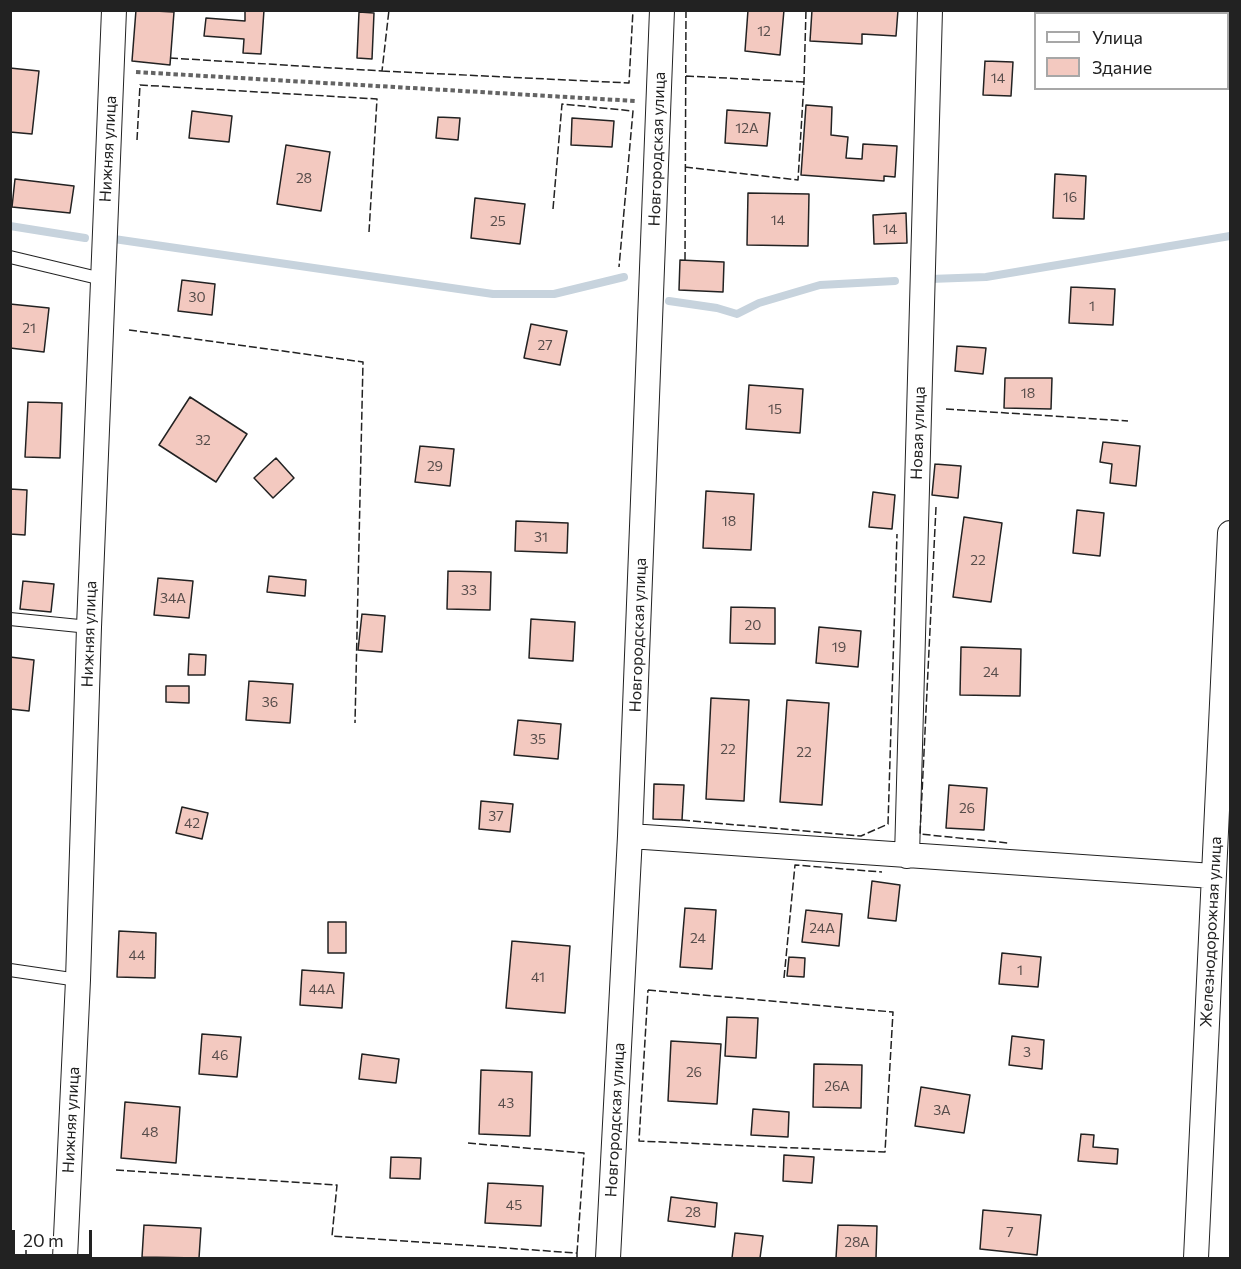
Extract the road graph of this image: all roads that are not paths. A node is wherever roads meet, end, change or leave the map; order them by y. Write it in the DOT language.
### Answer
graph roads {
  1 [pos="114,10"];
  2 [pos="662,10"];
  3 [pos="930,10"];
  4 [pos="10,256"];
  5 [pos="102,279"];
  6 [pos="1230,533"];
  7 [pos="10,619"];
  8 [pos="89,627"];
  9 [pos="630,836"];
  10 [pos="906,856"];
  11 [pos="1214,876"];
  12 [pos="10,970"];
  13 [pos="78,980"];
  14 [pos="65,1258"];
  15 [pos="608,1258"];
  16 [pos="1196,1258"];
  1 -- 5 [label="street, Нижняя улица"];
  2 -- 9 [label="street, Новгородская улица"];
  3 -- 10 [label="street, Новая улица"];
  4 -- 5 [label="lane"];
  5 -- 8 [label="street, Нижняя улица"];
  6 -- 11 [label="street, Железнодорожная улица"];
  7 -- 8 [label="lane"];
  8 -- 13 [label="street, Нижняя улица"];
  9 -- 10 [label="street"];
  9 -- 15 [label="street, Новгородская улица"];
  10 -- 11 [label="street"];
  11 -- 16 [label="street, Железнодорожная улица"];
  12 -- 13 [label="lane"];
  13 -- 14 [label="street, Нижняя улица"];
}
